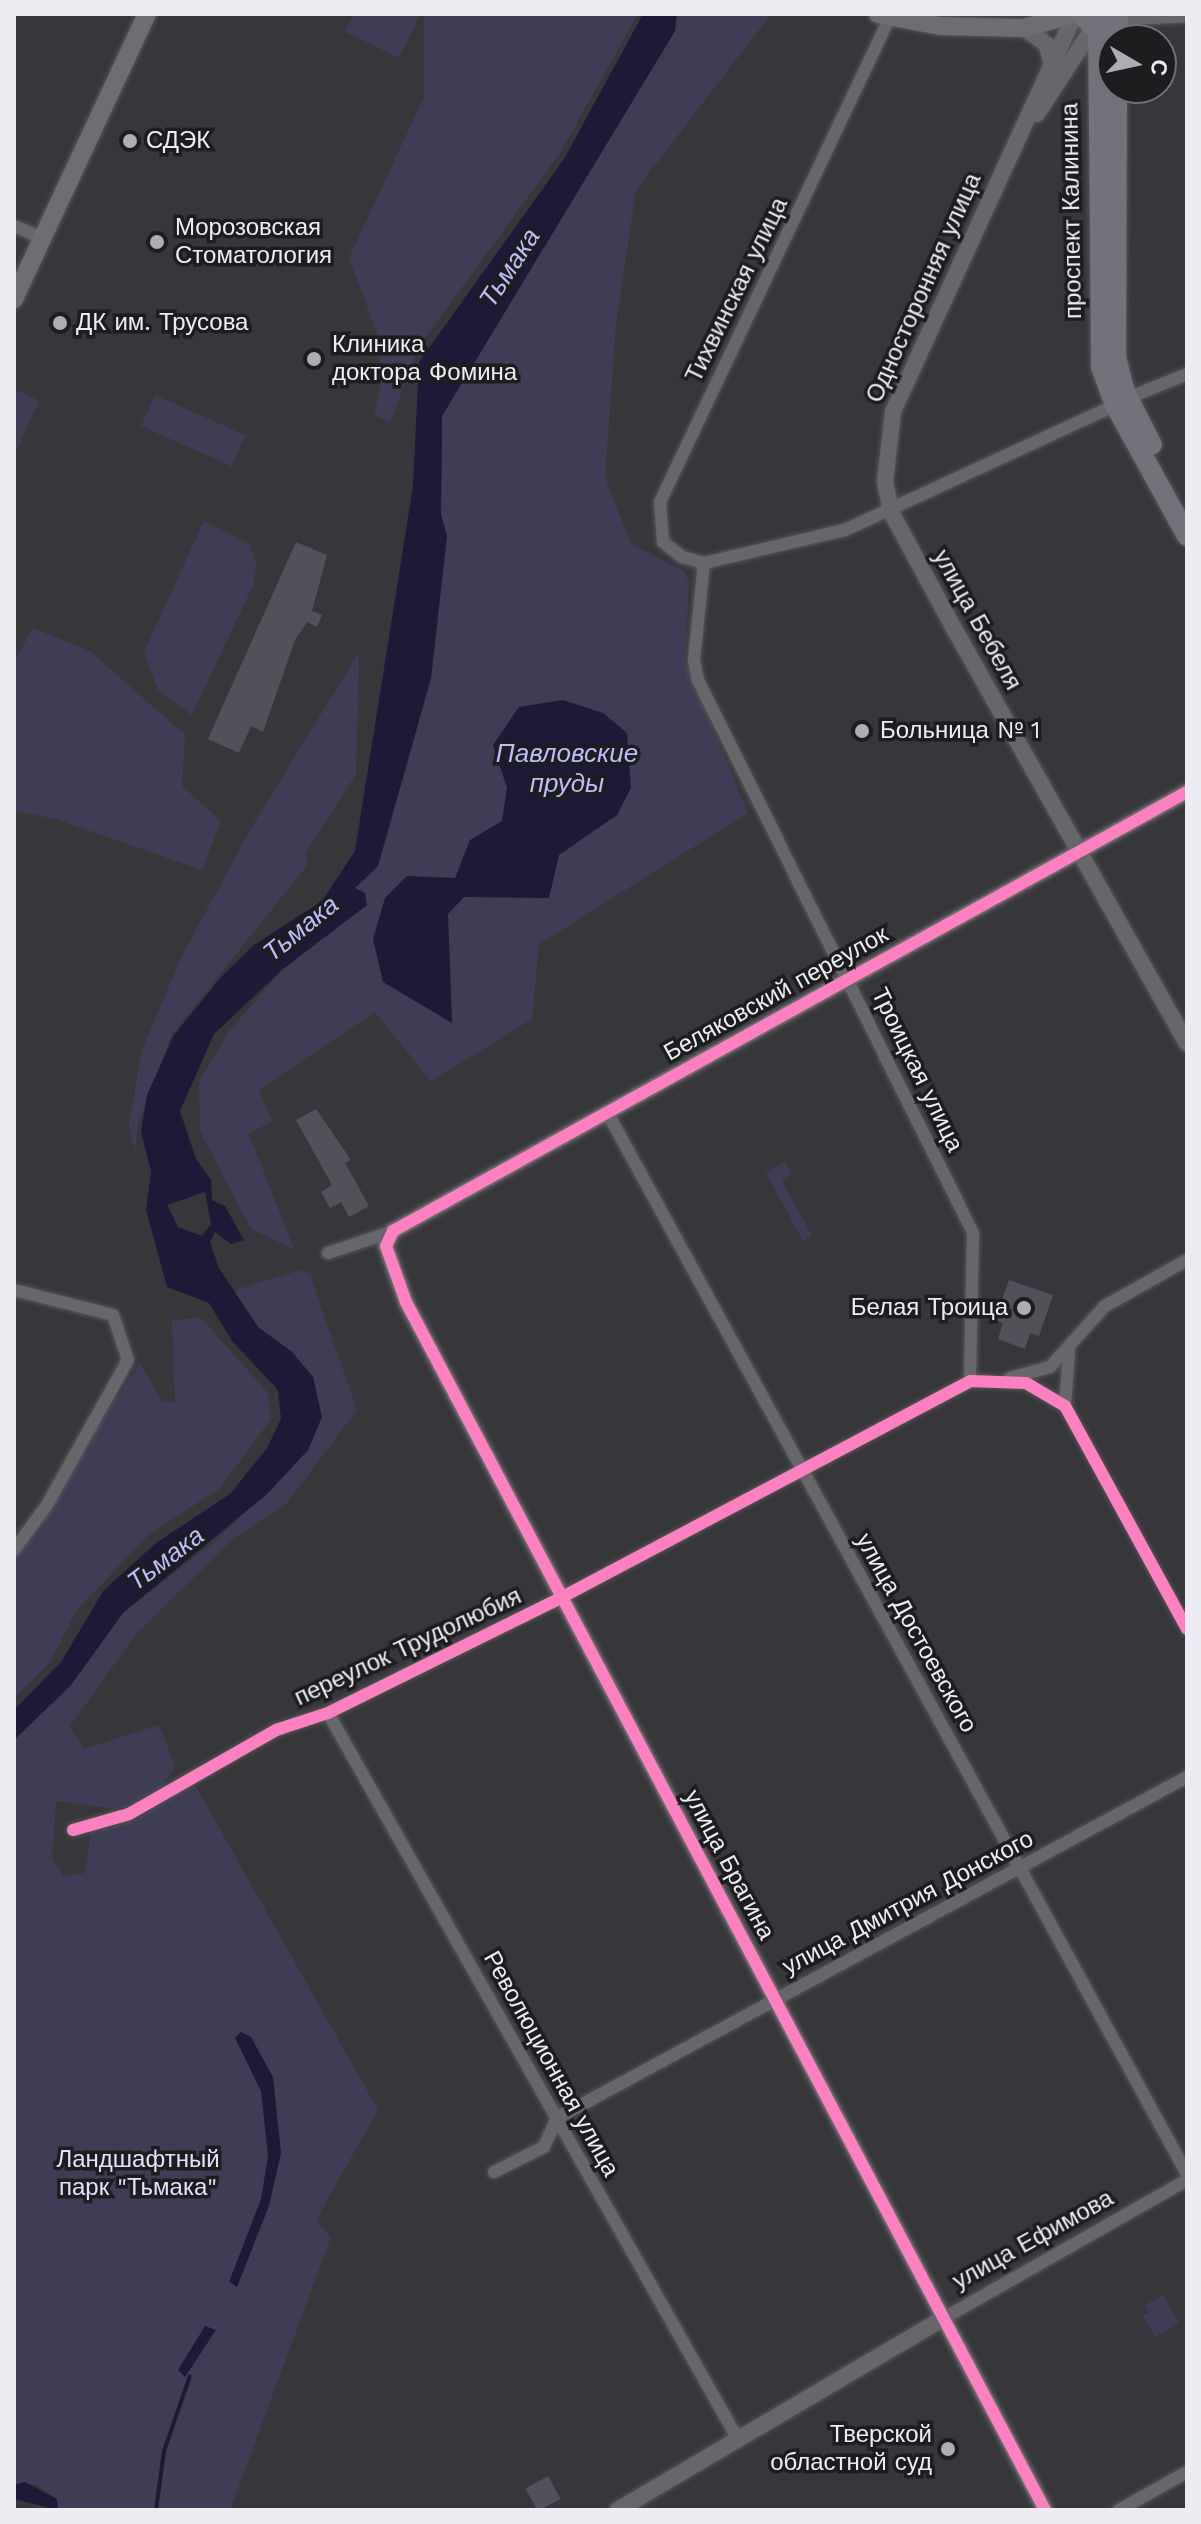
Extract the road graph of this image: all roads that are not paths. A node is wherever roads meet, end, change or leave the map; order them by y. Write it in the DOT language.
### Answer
graph roads {
  1 [pos="147,14"];
  2 [pos="884,15"];
  3 [pos="1187,16"];
  4 [pos="1100,22"];
  5 [pos="1024,28"];
  6 [pos="1051,62"];
  7 [pos="1066,74"];
  8 [pos="1096,87"];
  9 [pos="1117,104"];
  10 [pos="1021,134"];
  11 [pos="14,226"];
  12 [pos="42,238"];
  13 [pos="14,299"];
  14 [pos="1187,374"];
  15 [pos="1121,402"];
  16 [pos="1187,508"];
  17 [pos="891,512"];
  18 [pos="1187,536"];
  19 [pos="704,563"];
  20 [pos="1187,792"];
  21 [pos="1081,851"];
  22 [pos="848,979"];
  23 [pos="1187,1044"];
  24 [pos="607,1112"];
  25 [pos="389,1235"];
  26 [pos="328,1253"];
  27 [pos="1187,1260"];
  28 [pos="14,1290"];
  29 [pos="1069,1351"];
  30 [pos="1007,1379"];
  31 [pos="970,1381"];
  32 [pos="1065,1406"];
  33 [pos="801,1468"];
  34 [pos="14,1550"];
  35 [pos="562,1598"];
  36 [pos="1187,1629"];
  37 [pos="328,1713"];
  38 [pos="1187,1777"];
  39 [pos="73,1830"];
  40 [pos="1020,1868"];
  41 [pos="775,2000"];
  42 [pos="557,2118"];
  43 [pos="494,2172"];
  44 [pos="1187,2177"];
  45 [pos="944,2318"];
  46 [pos="736,2436"];
  47 [pos="1187,2472"];
  48 [pos="618,2510"];
  49 [pos="1045,2510"];
  50 [pos="1119,2510"];
  1 -- 12 [label="main road"];
  2 -- 5 [label="main road"];
  2 -- 19 [label="street, Тихвинская улица"];
  3 -- 4 [label="street"];
  4 -- 5 [label="main road"];
  4 -- 6 [label="street, Односторонняя улица"];
  4 -- 7 [label="street, Односторонняя улица"];
  4 -- 8 [label="main road, проспект Калинина"];
  5 -- 6 [label="street"];
  6 -- 10 [label="street, Односторонняя улица"];
  7 -- 8 [label="street"];
  7 -- 10 [label="street, Односторонняя улица"];
  8 -- 15 [label="main road, проспект Калинина"];
  9 -- 15 [label="main road, проспект Калинина"];
  10 -- 17 [label="street, Односторонняя улица"];
  11 -- 12 [label="street"];
  12 -- 13 [label="main road"];
  14 -- 15 [label="street"];
  15 -- 16 [label="main road"];
  15 -- 17 [label="street"];
  15 -- 18 [label="main road"];
  17 -- 19 [label="street"];
  17 -- 21 [label="street, улица Бебеля"];
  19 -- 22 [label="street, Троицкая улица"];
  20 -- 21 [label="street, Беляковский переулок"];
  21 -- 22 [label="street, Беляковский переулок"];
  21 -- 23 [label="street, улица Бебеля"];
  22 -- 24 [label="street, Беляковский переулок"];
  22 -- 31 [label="street, Троицкая улица"];
  24 -- 25 [label="street, Беляковский переулок"];
  24 -- 33 [label="street, улица Достоевского"];
  25 -- 26 [label="street"];
  25 -- 35 [label="street, улица Брагина"];
  27 -- 29 [label="street"];
  28 -- 34 [label="street"];
  29 -- 30 [label="street"];
  29 -- 32 [label="street"];
  30 -- 31 [label="street"];
  30 -- 32 [label="street"];
  31 -- 33 [label="street, переулок Трудолюбия"];
  32 -- 36 [label="street"];
  33 -- 35 [label="street, переулок Трудолюбия"];
  33 -- 40 [label="street, улица Достоевского"];
  35 -- 37 [label="street, переулок Трудолюбия"];
  35 -- 41 [label="street, улица Брагина"];
  37 -- 39 [label="street, переулок Трудолюбия"];
  37 -- 42 [label="street, Революционная улица"];
  38 -- 40 [label="street, улица Дмитрия Донского"];
  40 -- 41 [label="street, улица Дмитрия Донского"];
  40 -- 44 [label="street, улица Достоевского"];
  41 -- 42 [label="street, улица Дмитрия Донского"];
  41 -- 45 [label="street, улица Брагина"];
  42 -- 43 [label="street, улица Дмитрия Донского"];
  42 -- 46 [label="street, Революционная улица"];
  44 -- 45 [label="street, улица Ефимова"];
  45 -- 46 [label="street, улица Ефимова"];
  45 -- 49 [label="street, улица Брагина"];
  46 -- 48 [label="street, улица Ефимова"];
  47 -- 50 [label="street"];
}
